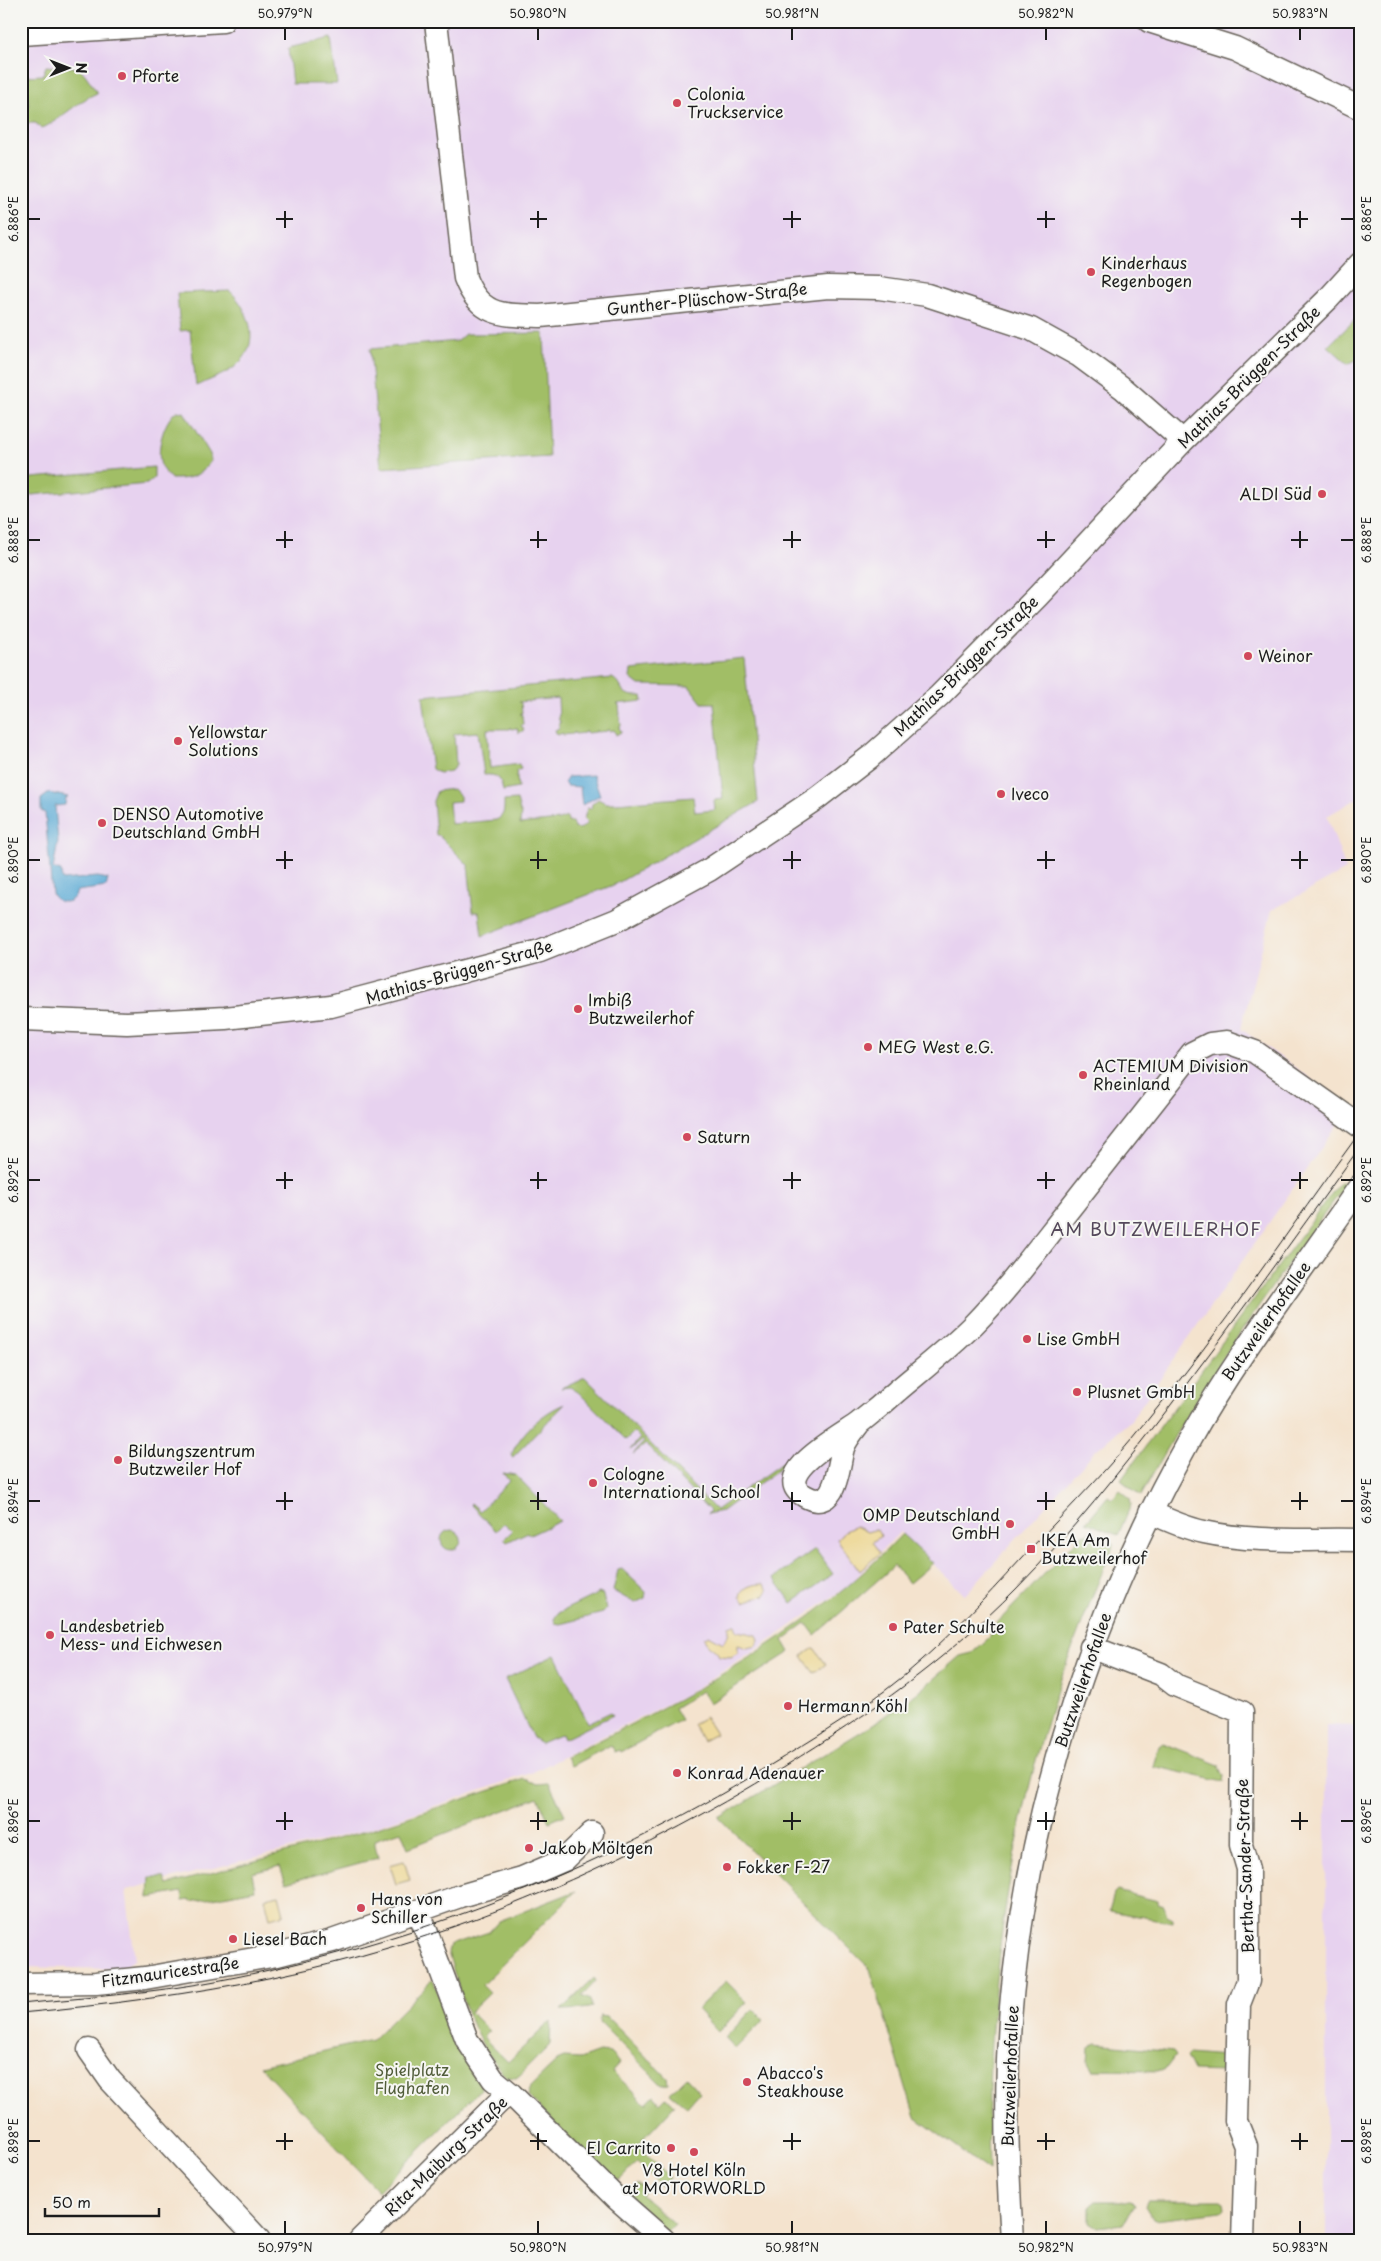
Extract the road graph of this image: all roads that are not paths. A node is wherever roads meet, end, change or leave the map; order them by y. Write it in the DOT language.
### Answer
graph roads {
  1 [pos="223,21"];
  2 [pos="436,21"];
  3 [pos="1149,21"];
  4 [pos="182,23"];
  5 [pos="21,34"];
  6 [pos="1360,108"];
  7 [pos="1360,264"];
  8 [pos="1182,441"];
  9 [pos="21,1019"];
  10 [pos="1360,1126"];
  11 [pos="1360,1186"];
  12 [pos="860,1422"];
  13 [pos="1150,1512"];
  14 [pos="1360,1540"];
  15 [pos="1091,1647"];
  16 [pos="592,1834"];
  17 [pos="419,1912"];
  18 [pos="21,1984"];
  19 [pos="89,2050"];
  20 [pos="511,2094"];
  21 [pos="259,2240"];
  22 [pos="360,2240"];
  23 [pos="664,2240"];
  24 [pos="1012,2240"];
  25 [pos="1243,2240"];
  1 -- 4 [label="street"];
  2 -- 8 [label="street, Gunther-Plüschow-Straße"];
  3 -- 6 [label="street"];
  4 -- 5 [label="street"];
  7 -- 8 [label="street, Mathias-Brüggen-Straße"];
  8 -- 9 [label="street, Mathias-Brüggen-Straße"];
  10 -- 12 [label="street"];
  11 -- 13 [label="street, Butzweilerhofallee"];
  13 -- 14 [label="street"];
  13 -- 15 [label="street, Butzweilerhofallee"];
  15 -- 24 [label="street, Butzweilerhofallee"];
  15 -- 25 [label="street, Bertha-Sander-Straße"];
  16 -- 17 [label="street, Fitzmauricestraße"];
  17 -- 18 [label="street, Fitzmauricestraße"];
  17 -- 20 [label="street"];
  19 -- 21 [label="street"];
  20 -- 22 [label="street, Rita-Maiburg-Straße"];
  20 -- 23 [label="street"];
}
